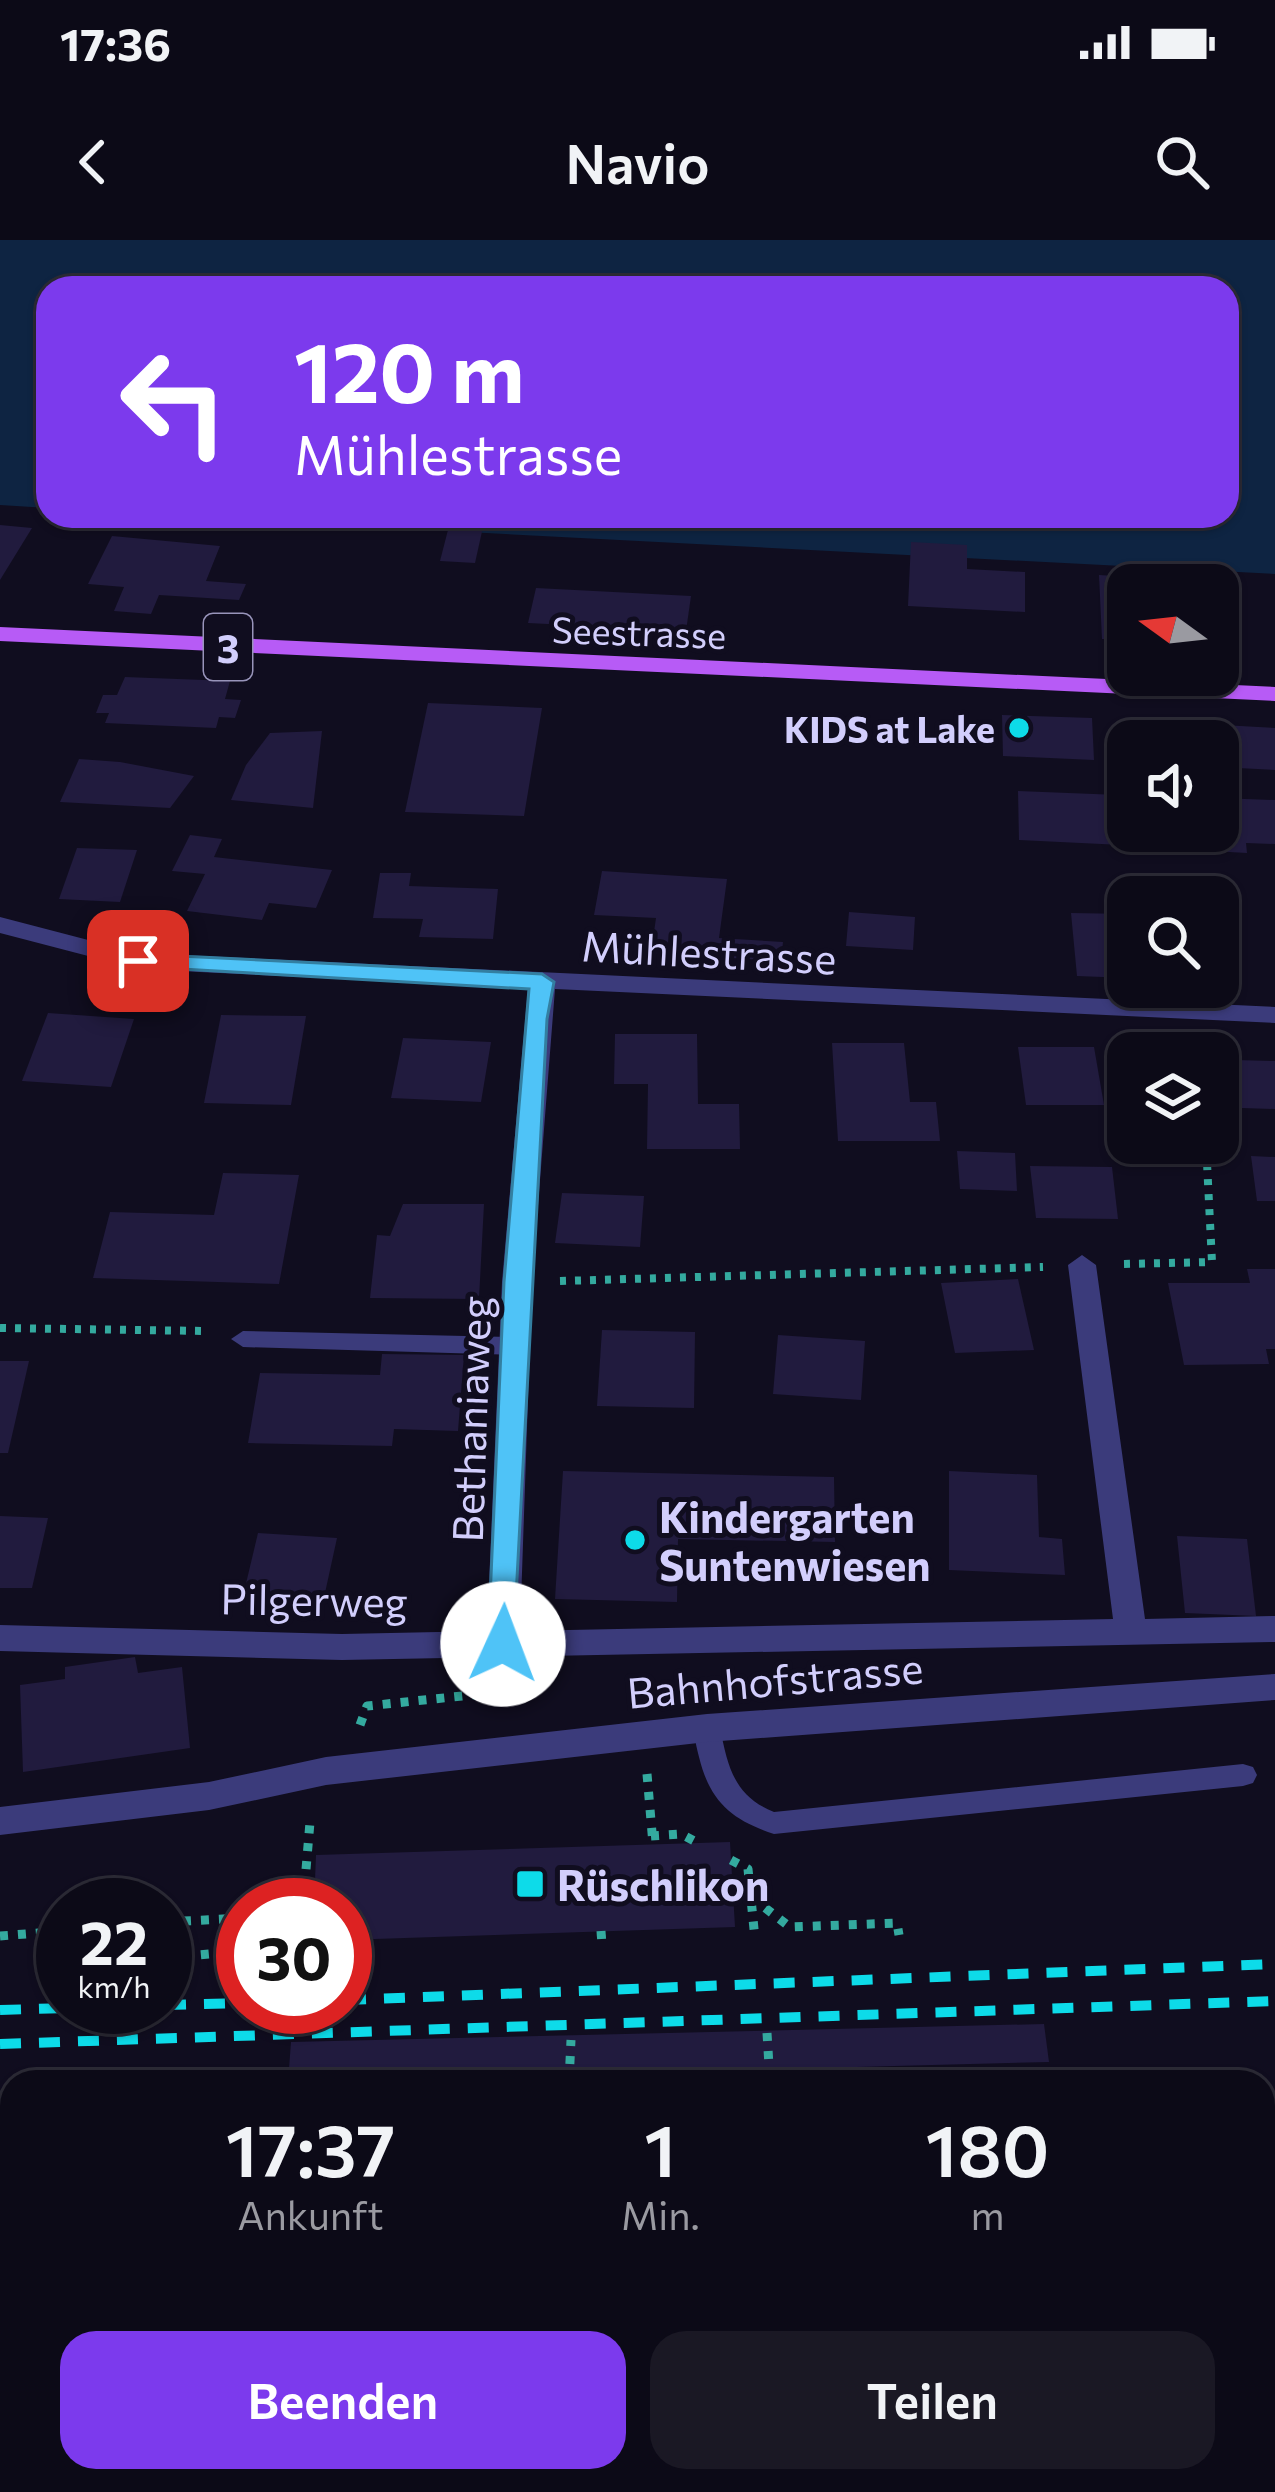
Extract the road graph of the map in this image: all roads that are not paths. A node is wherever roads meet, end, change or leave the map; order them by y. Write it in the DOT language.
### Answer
graph roads {
  1 [pos="0,634"];
  2 [pos="1275,694"];
  3 [pos="3,936"];
  4 [pos="542,982"];
  5 [pos="1275,1015"];
  6 [pos="1082,1265"];
  7 [pos="243,1339"];
  8 [pos="515,1346"];
  9 [pos="1275,1629"];
  10 [pos="1131,1632"];
  11 [pos="0,1638"];
  12 [pos="503,1644"];
  13 [pos="1275,1687"];
  14 [pos="707,1728"];
  15 [pos="1243,1774"];
  16 [pos="0,1821"];
  1 -- 2 [label="main road, Seestrasse / 3"];
  3 -- 4 [label="street, Mühlestrasse"];
  4 -- 5 [label="street, Mühlestrasse"];
  4 -- 8 [label="street, Bethaniaweg"];
  6 -- 10 [label="street"];
  7 -- 8 [label="lane"];
  8 -- 12 [label="street, Bethaniaweg"];
  9 -- 10 [label="street, Pilgerweg"];
  10 -- 12 [label="street, Pilgerweg"];
  11 -- 12 [label="street, Pilgerweg"];
  13 -- 14 [label="street, Bahnhofstrasse"];
  14 -- 15 [label="lane"];
  14 -- 16 [label="street, Bahnhofstrasse"];
}
